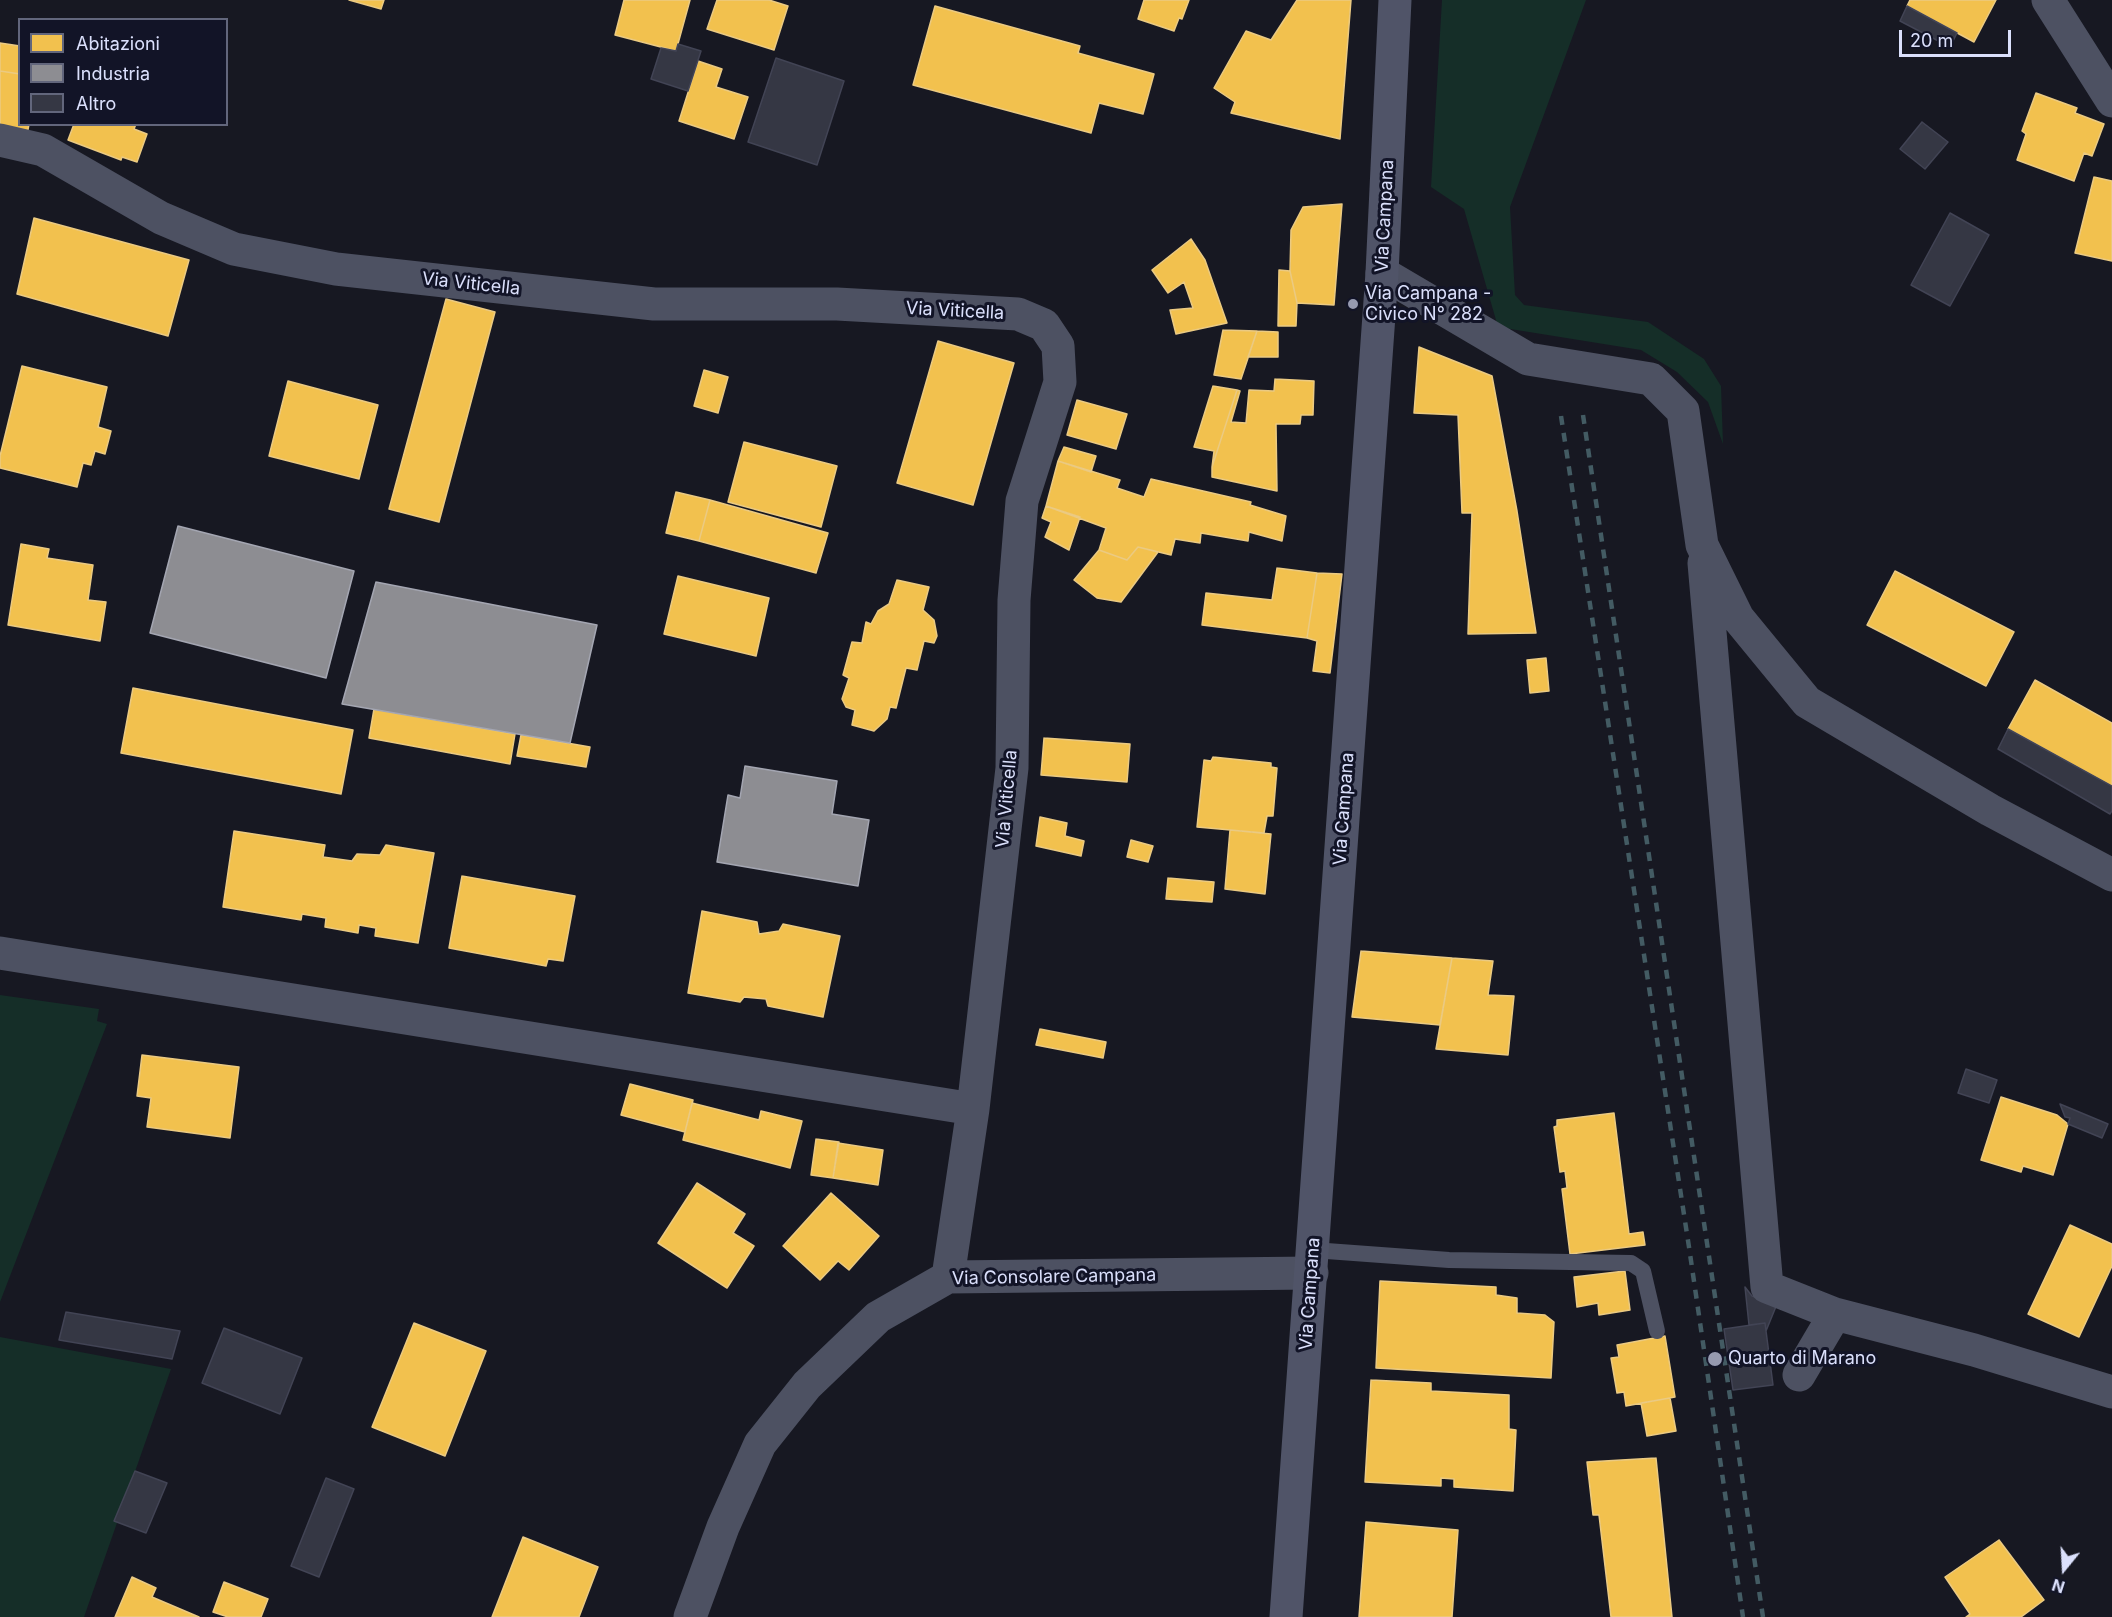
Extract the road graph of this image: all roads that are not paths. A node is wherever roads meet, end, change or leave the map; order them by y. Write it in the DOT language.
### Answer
graph roads {
  1 [pos="1395,0"];
  2 [pos="2048,0"];
  3 [pos="2112,101"];
  4 [pos="0,140"];
  5 [pos="1382,273"];
  6 [pos="1702,544"];
  7 [pos="2112,875"];
  8 [pos="0,953"];
  9 [pos="973,1109"];
  10 [pos="1313,1262"];
  11 [pos="948,1277"];
  12 [pos="1835,1314"];
  13 [pos="1657,1331"];
  14 [pos="1800,1376"];
  15 [pos="2112,1392"];
  16 [pos="690,1617"];
  17 [pos="1286,1617"];
  1 -- 5 [label="main road, Via Campana"];
  2 -- 3 [label="street"];
  4 -- 9 [label="street, Via Viticella"];
  5 -- 6 [label="street"];
  5 -- 10 [label="main road, Via Campana"];
  6 -- 7 [label="street"];
  6 -- 12 [label="street"];
  8 -- 9 [label="street"];
  9 -- 11 [label="street, Via Viticella"];
  10 -- 11 [label="street, Via Consolare Campana"];
  10 -- 13 [label="lane"];
  10 -- 17 [label="main road, Via Campana"];
  11 -- 16 [label="street, Via Consolare Campana"];
  12 -- 14 [label="street"];
  12 -- 15 [label="street"];
}
